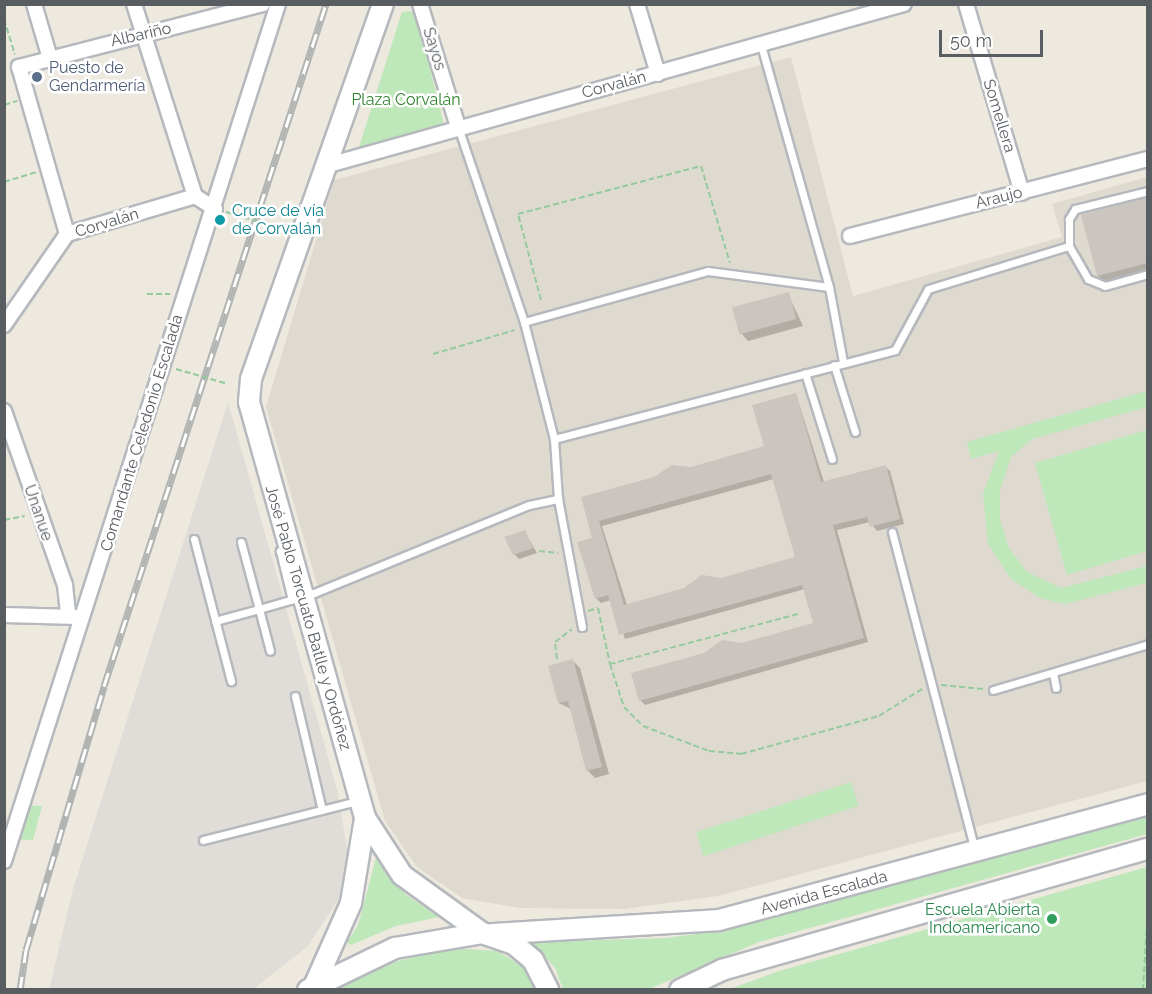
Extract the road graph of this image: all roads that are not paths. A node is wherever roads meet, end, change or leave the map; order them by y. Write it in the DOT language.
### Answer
graph roads {
  1 [pos="34,4"];
  2 [pos="134,4"];
  3 [pos="263,4"];
  4 [pos="279,4"];
  5 [pos="383,4"];
  6 [pos="420,4"];
  7 [pos="637,4"];
  8 [pos="904,4"];
  9 [pos="966,4"];
  10 [pos="144,34"];
  11 [pos="761,45"];
  12 [pos="49,55"];
  13 [pos="658,74"];
  14 [pos="458,127"];
  15 [pos="1148,159"];
  16 [pos="325,166"];
  17 [pos="1148,191"];
  18 [pos="1022,193"];
  19 [pos="195,196"];
  20 [pos="220,210"];
  21 [pos="67,234"];
  22 [pos="850,236"];
  23 [pos="1069,246"];
  24 [pos="1148,274"];
  25 [pos="830,287"];
  26 [pos="524,322"];
  27 [pos="4,325"];
  28 [pos="843,362"];
  29 [pos="834,365"];
  30 [pos="805,373"];
  31 [pos="4,411"];
  32 [pos="855,432"];
  33 [pos="554,439"];
  34 [pos="832,459"];
  35 [pos="558,499"];
  36 [pos="892,532"];
  37 [pos="194,539"];
  38 [pos="241,542"];
  39 [pos="296,599"];
  40 [pos="259,609"];
  41 [pos="4,615"];
  42 [pos="68,616"];
  43 [pos="85,618"];
  44 [pos="215,621"];
  45 [pos="582,627"];
  46 [pos="1148,644"];
  47 [pos="270,651"];
  48 [pos="1053,673"];
  49 [pos="231,681"];
  50 [pos="1056,688"];
  51 [pos="993,690"];
  52 [pos="295,696"];
  53 [pos="1148,804"];
  54 [pos="362,809"];
  55 [pos="322,810"];
  56 [pos="203,840"];
  57 [pos="1148,849"];
  58 [pos="976,852"];
  59 [pos="4,861"];
  60 [pos="487,934"];
  61 [pos="311,987"];
  62 [pos="548,990"];
  63 [pos="680,990"];
  1 -- 12 [label="street"];
  2 -- 10 [label="street"];
  3 -- 10 [label="street, Albariño"];
  4 -- 20 [label="street, Comandante Celedonio Escalada"];
  5 -- 16 [label="main road, José Pablo Torcuato Batlle y Ordóñez"];
  6 -- 14 [label="street, Sayos"];
  7 -- 13 [label="street"];
  8 -- 11 [label="street, Corvalán"];
  9 -- 18 [label="street, Somellera"];
  10 -- 12 [label="street, Albariño"];
  10 -- 19 [label="street"];
  11 -- 13 [label="street, Corvalán"];
  11 -- 25 [label="lane"];
  12 -- 21 [label="street, Albariño"];
  13 -- 14 [label="street, Corvalán"];
  14 -- 16 [label="street, Corvalán"];
  14 -- 26 [label="lane"];
  15 -- 18 [label="street, Araujo"];
  16 -- 39 [label="main road, José Pablo Torcuato Batlle y Ordóñez"];
  17 -- 23 [label="lane"];
  18 -- 22 [label="street, Araujo"];
  19 -- 20 [label="street"];
  19 -- 21 [label="street, Corvalán"];
  20 -- 43 [label="street, Comandante Celedonio Escalada"];
  21 -- 27 [label="street, Corvalán"];
  23 -- 24 [label="lane"];
  23 -- 28 [label="lane"];
  25 -- 26 [label="lane"];
  25 -- 28 [label="lane"];
  26 -- 33 [label="lane"];
  28 -- 29 [label="lane"];
  29 -- 30 [label="lane"];
  29 -- 32 [label="lane"];
  30 -- 33 [label="lane"];
  30 -- 34 [label="lane"];
  31 -- 42 [label="street, Unanue"];
  33 -- 35 [label="lane"];
  35 -- 39 [label="lane"];
  35 -- 45 [label="lane"];
  36 -- 58 [label="lane"];
  37 -- 44 [label="lane"];
  38 -- 40 [label="lane"];
  39 -- 40 [label="lane"];
  39 -- 54 [label="main road, José Pablo Torcuato Batlle y Ordóñez"];
  40 -- 44 [label="lane"];
  40 -- 47 [label="lane"];
  41 -- 42 [label="street"];
  42 -- 43 [label="street"];
  43 -- 59 [label="street, Comandante Celedonio Escalada"];
  44 -- 49 [label="lane"];
  46 -- 48 [label="lane"];
  48 -- 50 [label="lane"];
  48 -- 51 [label="lane"];
  52 -- 55 [label="lane"];
  53 -- 58 [label="main road, Avenida Escalada"];
  54 -- 55 [label="lane"];
  54 -- 60 [label="main road, José Pablo Torcuato Batlle y Ordóñez"];
  54 -- 61 [label="main road, José Pablo Torcuato Batlle y Ordóñez"];
  55 -- 56 [label="lane"];
  57 -- 63 [label="main road"];
  58 -- 60 [label="main road, Avenida Escalada"];
  60 -- 61 [label="main road, Avenida Escalada"];
  60 -- 62 [label="main road, José Pablo Torcuato Batlle y Ordóñez"];
}
